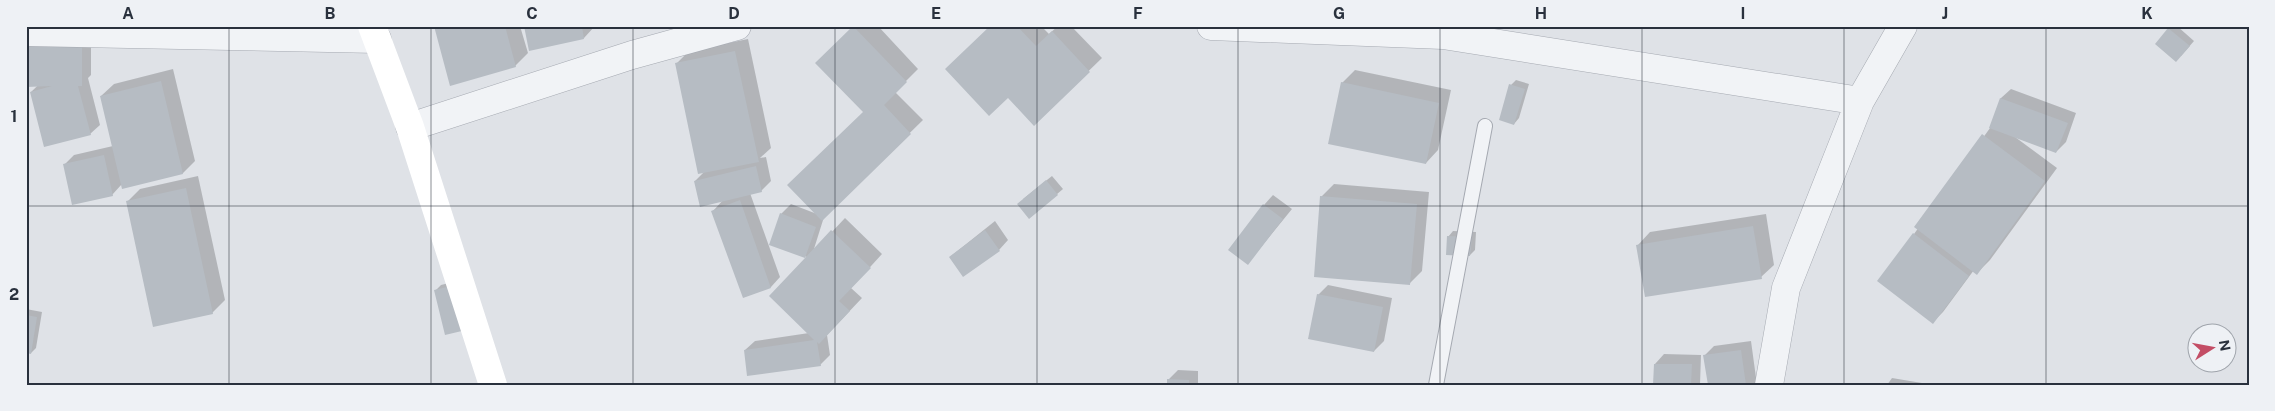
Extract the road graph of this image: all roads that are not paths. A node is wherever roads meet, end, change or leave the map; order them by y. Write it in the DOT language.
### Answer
graph roads {
  1 [pos="737,26"];
  2 [pos="1211,26"];
  3 [pos="1903,26"];
  4 [pos="1289,28"];
  5 [pos="26,32"];
  6 [pos="374,33"];
  7 [pos="1860,102"];
  8 [pos="410,126"];
  9 [pos="1485,126"];
  10 [pos="493,385"];
  11 [pos="1436,385"];
  12 [pos="1769,385"];
  1 -- 8 [label="street"];
  2 -- 4 [label="street"];
  3 -- 7 [label="street"];
  4 -- 7 [label="street"];
  5 -- 6 [label="street"];
  6 -- 8 [label="street"];
  7 -- 12 [label="street"];
  8 -- 10 [label="street"];
  9 -- 11 [label="lane"];
}
